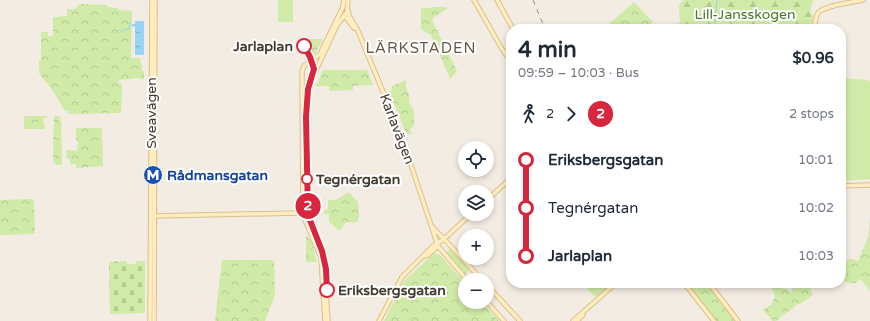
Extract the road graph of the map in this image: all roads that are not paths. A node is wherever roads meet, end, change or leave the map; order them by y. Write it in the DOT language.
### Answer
graph roads {
  1 [pos="154,0"];
  2 [pos="344,0"];
  3 [pos="348,0"];
  4 [pos="474,0"];
  5 [pos="497,0"];
  6 [pos="863,0"];
  7 [pos="343,7"];
  8 [pos="346,16"];
  9 [pos="338,17"];
  10 [pos="510,24"];
  11 [pos="815,24"];
  12 [pos="506,54"];
  13 [pos="302,79"];
  14 [pos="311,81"];
  15 [pos="506,183"];
  16 [pos="870,184"];
  17 [pos="846,185"];
  18 [pos="494,194"];
  19 [pos="303,213"];
  20 [pos="308,215"];
  21 [pos="154,216"];
  22 [pos="308,221"];
  23 [pos="463,221"];
  24 [pos="430,224"];
  25 [pos="444,238"];
  26 [pos="437,244"];
  27 [pos="461,273"];
  28 [pos="476,273"];
  29 [pos="610,288"];
  30 [pos="613,288"];
  31 [pos="689,288"];
  32 [pos="714,288"];
  33 [pos="494,293"];
  34 [pos="493,309"];
  35 [pos="150,321"];
  36 [pos="154,321"];
  37 [pos="325,321"];
  38 [pos="328,321"];
  39 [pos="379,321"];
  40 [pos="504,321"];
  41 [pos="520,321"];
  42 [pos="573,321"];
  43 [pos="577,321"];
  44 [pos="714,321"];
  45 [pos="738,321"];
  1 -- 21 [label="street, Sveavägen"];
  1 -- 35 [label="street, Sveavägen"];
  2 -- 7 [label="street"];
  3 -- 8 [label="street, Karlavägen"];
  4 -- 12 [label="street"];
  5 -- 10 [label="street"];
  6 -- 11 [label="street"];
  7 -- 8 [label="street, Karlavägen"];
  7 -- 9 [label="street"];
  8 -- 9 [label="street"];
  8 -- 14 [label="street"];
  8 -- 24 [label="street, Karlavägen"];
  9 -- 13 [label="street"];
  13 -- 14 [label="street"];
  13 -- 19 [label="street"];
  14 -- 20 [label="street"];
  15 -- 18 [label="street"];
  16 -- 17 [label="street"];
  19 -- 20 [label="street"];
  19 -- 21 [label="street"];
  19 -- 22 [label="street"];
  20 -- 22 [label="street"];
  21 -- 36 [label="street, Sveavägen"];
  22 -- 37 [label="street"];
  22 -- 38 [label="street"];
  23 -- 25 [label="street"];
  24 -- 25 [label="street, Karlavägen"];
  24 -- 26 [label="street, Karlavägen"];
  25 -- 26 [label="street"];
  25 -- 28 [label="street, Karlavägen"];
  26 -- 27 [label="street, Karlavägen"];
  26 -- 39 [label="street"];
  29 -- 42 [label="street"];
  30 -- 43 [label="street"];
  31 -- 44 [label="street"];
  32 -- 45 [label="street"];
  33 -- 41 [label="street"];
  34 -- 40 [label="street"];
}
